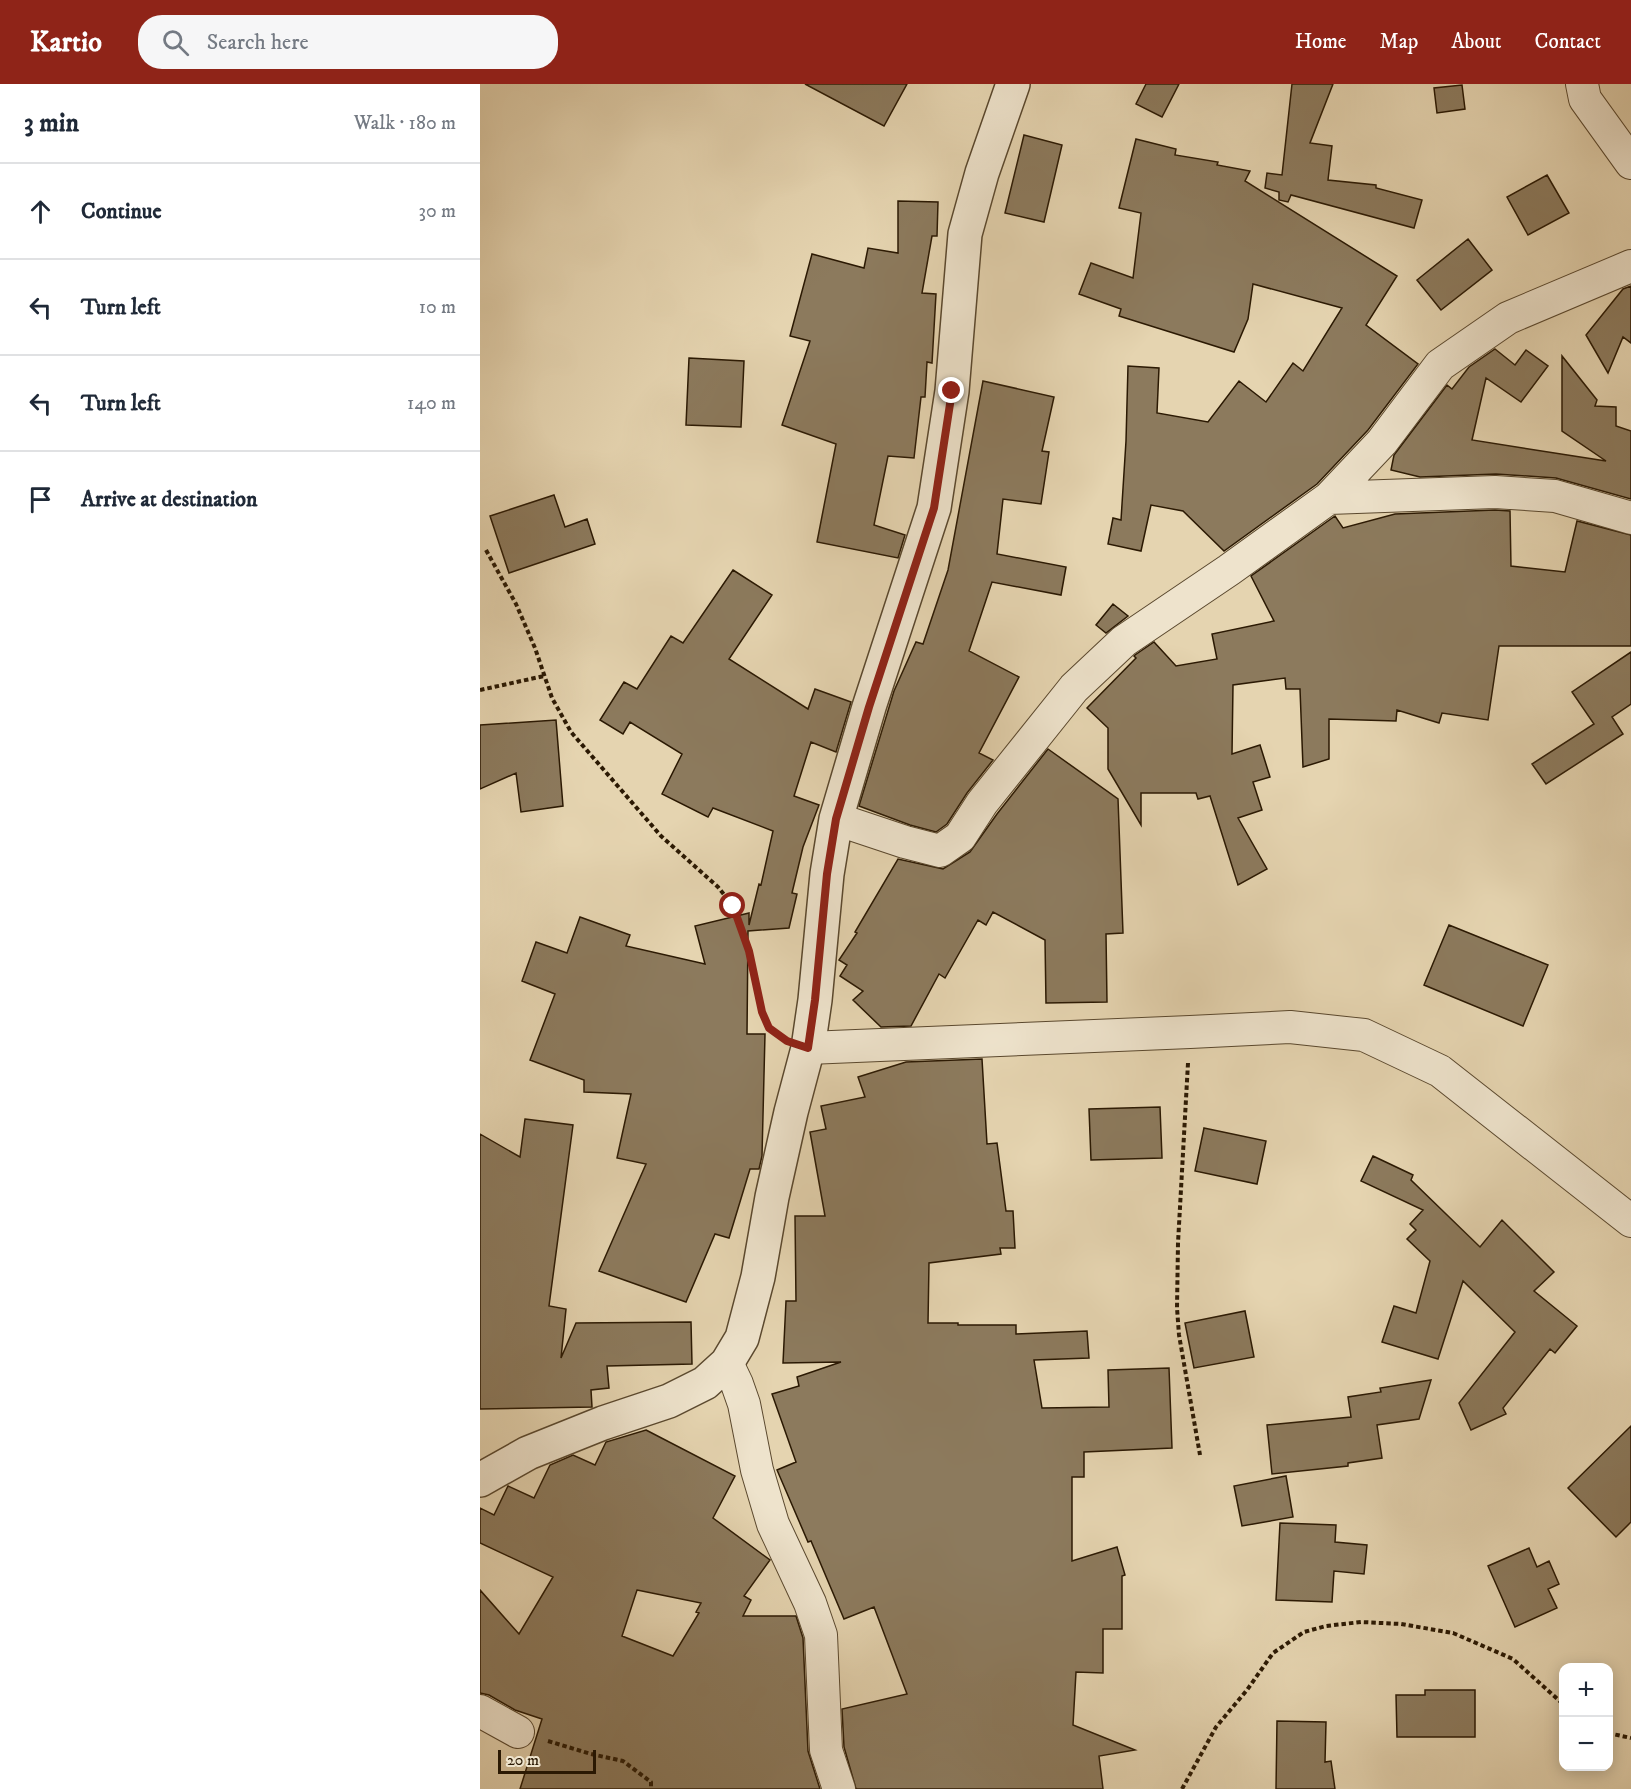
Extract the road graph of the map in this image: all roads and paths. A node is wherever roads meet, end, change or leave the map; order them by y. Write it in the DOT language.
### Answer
graph roads {
  1 [pos="1012,84"];
  2 [pos="1582,84"];
  3 [pos="1631,163"];
  4 [pos="1631,266"];
  5 [pos="1329,498"];
  6 [pos="1631,518"];
  7 [pos="486,550"];
  8 [pos="544,676"];
  9 [pos="480,690"];
  10 [pos="836,819"];
  11 [pos="1190,1032"];
  12 [pos="808,1048"];
  13 [pos="1631,1221"];
  14 [pos="727,1363"];
  15 [pos="1200,1455"];
  16 [pos="480,1480"];
  17 [pos="1559,1701"];
  18 [pos="480,1711"];
  19 [pos="518,1732"];
  20 [pos="1613,1735"];
  21 [pos="1631,1738"];
  22 [pos="651,1789"];
  23 [pos="839,1789"];
  24 [pos="1182,1789"];
  1 -- 10 [label="street"];
  2 -- 3 [label="street"];
  4 -- 5 [label="street"];
  5 -- 6 [label="street"];
  5 -- 10 [label="street"];
  7 -- 8 [label="path"];
  8 -- 9 [label="path"];
  8 -- 12 [label="path"];
  10 -- 12 [label="street"];
  11 -- 12 [label="street"];
  11 -- 13 [label="street"];
  11 -- 15 [label="path"];
  12 -- 14 [label="street"];
  14 -- 16 [label="street"];
  14 -- 23 [label="street"];
  17 -- 24 [label="path"];
  18 -- 19 [label="street"];
  19 -- 22 [label="path"];
  20 -- 21 [label="path"];
}
